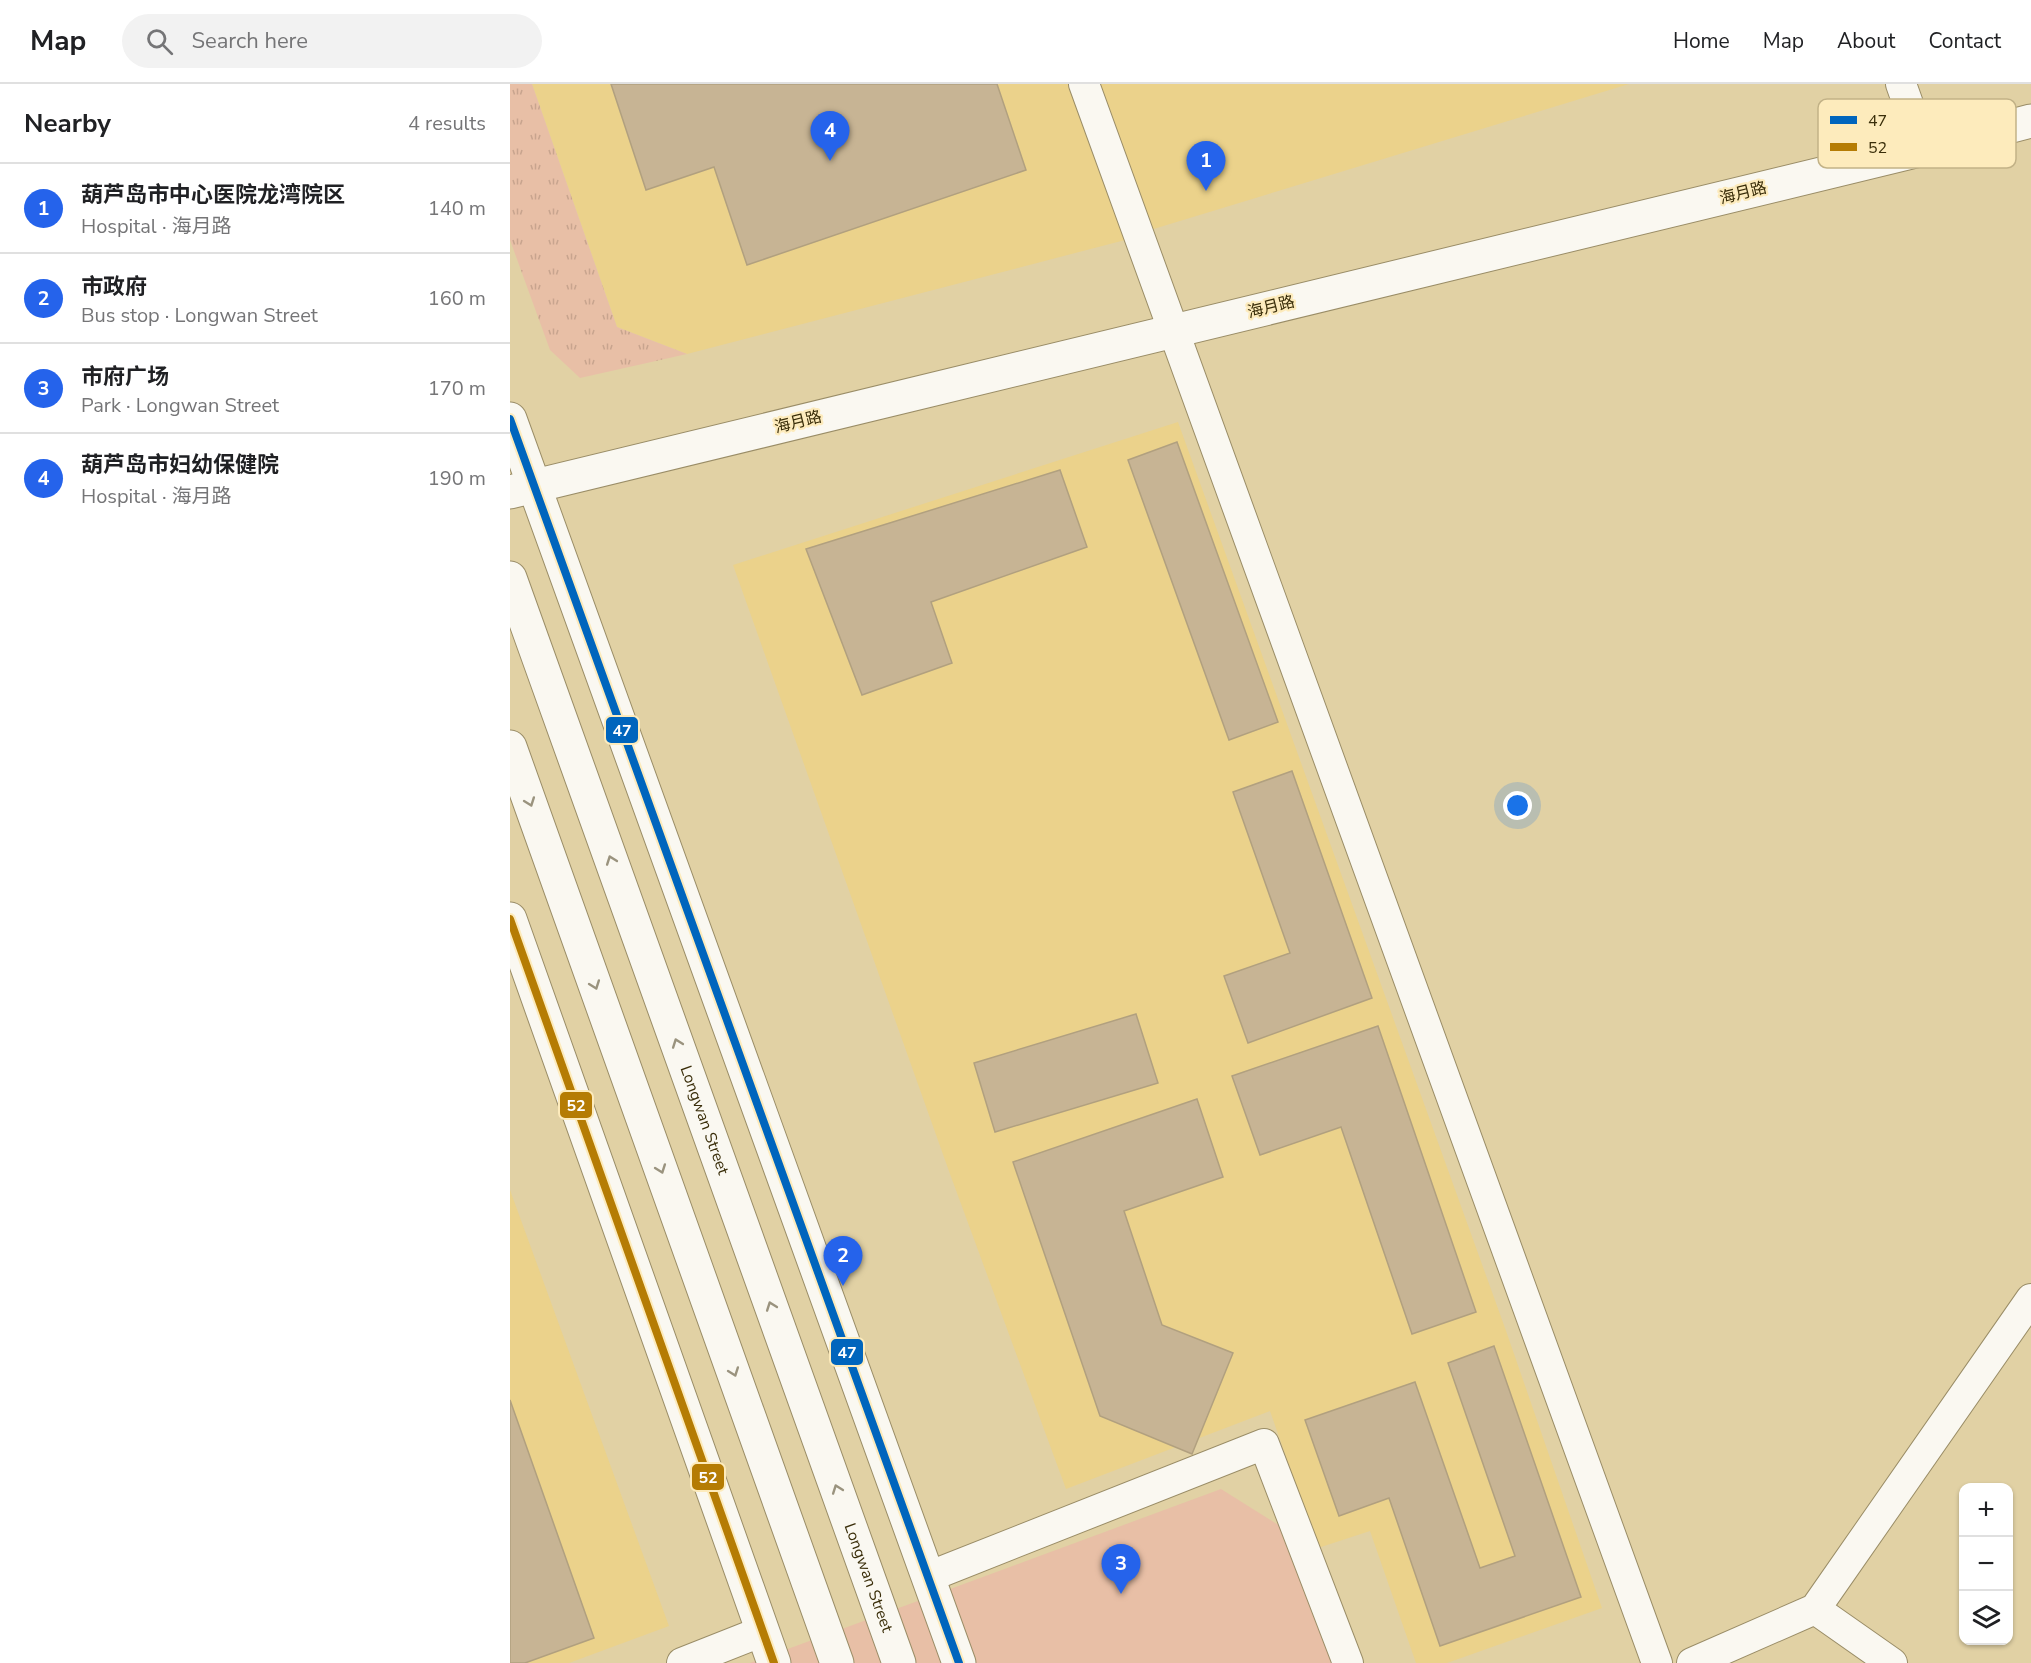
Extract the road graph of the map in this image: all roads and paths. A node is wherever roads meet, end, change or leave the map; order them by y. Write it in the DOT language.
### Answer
graph roads {
  1 [pos="1084,84"];
  2 [pos="1901,84"];
  3 [pos="1906,99"];
  4 [pos="2031,121"];
  5 [pos="2016,125"];
  6 [pos="1845,168"];
  7 [pos="1172,331"];
  8 [pos="510,419"];
  9 [pos="522,489"];
  10 [pos="510,578"];
  11 [pos="510,747"];
  12 [pos="510,919"];
  13 [pos="2031,1299"];
  14 [pos="928,1577"];
  15 [pos="1815,1609"];
  16 [pos="763,1631"];
  17 [pos="682,1663"];
  18 [pos="774,1663"];
  19 [pos="837,1663"];
  20 [pos="899,1663"];
  21 [pos="959,1663"];
  22 [pos="1348,1663"];
  23 [pos="1658,1663"];
  24 [pos="1692,1663"];
  25 [pos="1892,1663"];
  1 -- 7 [label="street"];
  2 -- 3 [label="street"];
  4 -- 5 [label="main road, 海月路"];
  6 -- 7 [label="main road, 海月路"];
  7 -- 9 [label="main road, 海月路"];
  7 -- 23 [label="street"];
  8 -- 9 [label="main road"];
  9 -- 14 [label="main road"];
  20 -- 10 [label="main road, Longwan Street, one-way"];
  11 -- 19 [label="main road, one-way"];
  12 -- 16 [label="main road"];
  13 -- 15 [label="street"];
  14 -- 21 [label="main road"];
  14 -- 22 [label="street"];
  15 -- 24 [label="street"];
  15 -- 25 [label="street"];
  16 -- 17 [label="street"];
  16 -- 18 [label="main road"];
}
